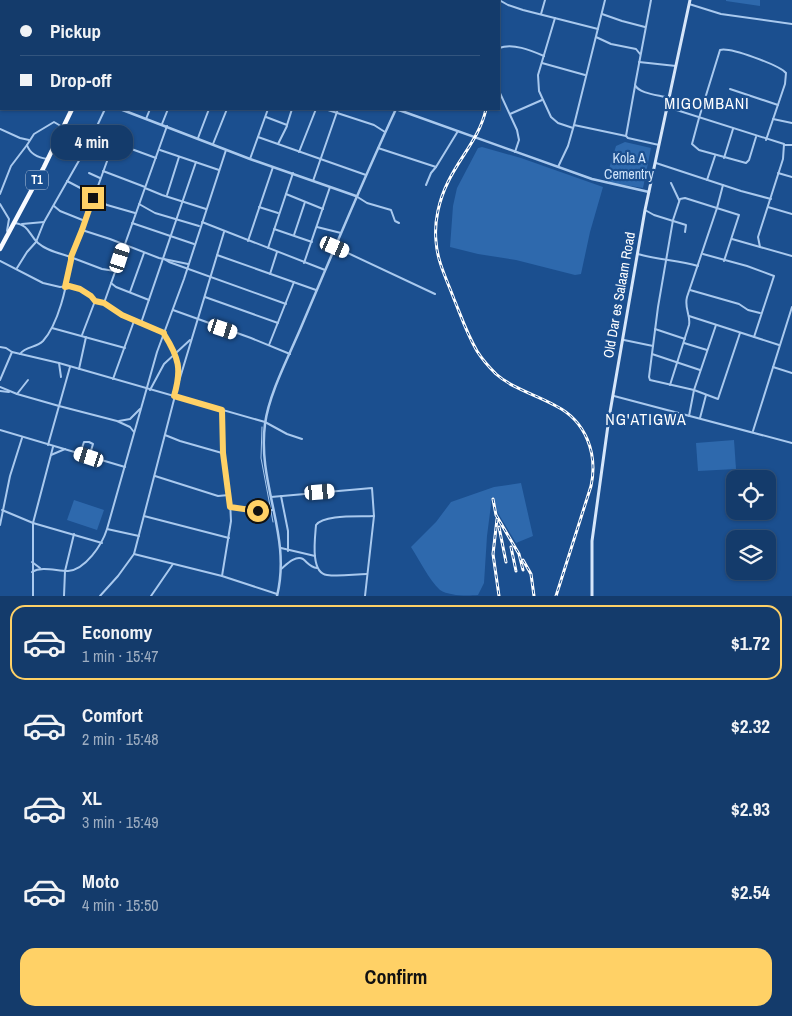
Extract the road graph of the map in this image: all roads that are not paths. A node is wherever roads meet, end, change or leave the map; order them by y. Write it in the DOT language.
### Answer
graph roads {
  1 [pos="544,0"];
  2 [pos="605,0"];
  3 [pos="651,0"];
  4 [pos="500,1"];
  5 [pos="690,1"];
  6 [pos="541,14"];
  7 [pos="602,14"];
  8 [pos="555,18"];
  9 [pos="792,24"];
  10 [pos="645,27"];
  11 [pos="598,29"];
  12 [pos="596,37"];
  13 [pos="500,48"];
  14 [pos="640,54"];
  15 [pos="544,57"];
  16 [pos="639,62"];
  17 [pos="542,63"];
  18 [pos="547,64"];
  19 [pos="676,66"];
  20 [pos="586,75"];
  21 [pos="635,85"];
  22 [pos="730,89"];
  23 [pos="500,93"];
  24 [pos="669,98"];
  25 [pos="542,100"];
  26 [pos="778,105"];
  27 [pos="668,108"];
  28 [pos="72,110"];
  29 [pos="105,110"];
  30 [pos="123,110"];
  31 [pos="150,110"];
  32 [pos="168,110"];
  33 [pos="208,110"];
  34 [pos="227,110"];
  35 [pos="268,110"];
  36 [pos="292,110"];
  37 [pos="316,110"];
  38 [pos="327,110"];
  39 [pos="338,110"];
  40 [pos="396,110"];
  41 [pos="399,110"];
  42 [pos="336,114"];
  43 [pos="510,114"];
  44 [pos="265,116"];
  45 [pos="699,118"];
  46 [pos="146,119"];
  47 [pos="773,119"];
  48 [pos="792,123"];
  49 [pos="162,124"];
  50 [pos="167,126"];
  51 [pos="287,126"];
  52 [pos="574,126"];
  53 [pos="64,128"];
  54 [pos="0,129"];
  55 [pos="734,129"];
  56 [pos="385,132"];
  57 [pos="458,132"];
  58 [pos="96,136"];
  59 [pos="626,136"];
  60 [pos="756,136"];
  61 [pos="258,137"];
  62 [pos="198,138"];
  63 [pos="29,140"];
  64 [pos="766,140"];
  65 [pos="114,142"];
  66 [pos="88,143"];
  67 [pos="213,144"];
  68 [pos="278,144"];
  69 [pos="784,144"];
  70 [pos="27,145"];
  71 [pos="792,145"];
  72 [pos="659,146"];
  73 [pos="378,148"];
  74 [pos="226,149"];
  75 [pos="160,150"];
  76 [pos="299,152"];
  77 [pos="515,152"];
  78 [pos="715,155"];
  79 [pos="179,157"];
  80 [pos="156,158"];
  81 [pos="724,158"];
  82 [pos="48,159"];
  83 [pos="250,159"];
  84 [pos="320,160"];
  85 [pos="196,162"];
  86 [pos="656,162"];
  87 [pos="430,166"];
  88 [pos="273,167"];
  89 [pos="436,167"];
  90 [pos="558,167"];
  91 [pos="219,170"];
  92 [pos="103,171"];
  93 [pos="88,173"];
  94 [pos="293,173"];
  95 [pos="431,173"];
  96 [pos="778,173"];
  97 [pos="366,176"];
  98 [pos="792,177"];
  99 [pos="100,178"];
  100 [pos="707,180"];
  101 [pos="67,181"];
  102 [pos="313,181"];
  103 [pos="672,183"];
  104 [pos="426,185"];
  105 [pos="723,185"];
  106 [pos="146,187"];
  107 [pos="330,187"];
  108 [pos="95,192"];
  109 [pos="649,192"];
  110 [pos="0,194"];
  111 [pos="286,194"];
  112 [pos="167,196"];
  113 [pos="356,196"];
  114 [pos="93,198"];
  115 [pos="771,199"];
  116 [pos="679,200"];
  117 [pos="184,202"];
  118 [pos="305,202"];
  119 [pos="0,204"];
  120 [pos="139,204"];
  121 [pos="54,206"];
  122 [pos="259,206"];
  123 [pos="768,207"];
  124 [pos="717,208"];
  125 [pos="323,209"];
  126 [pos="206,210"];
  127 [pos="645,210"];
  128 [pos="135,213"];
  129 [pos="279,214"];
  130 [pos="792,214"];
  131 [pos="178,219"];
  132 [pos="672,220"];
  133 [pos="85,221"];
  134 [pos="44,222"];
  135 [pos="202,222"];
  136 [pos="14,223"];
  137 [pos="132,223"];
  138 [pos="399,223"];
  139 [pos="22,224"];
  140 [pos="200,227"];
  141 [pos="317,227"];
  142 [pos="274,229"];
  143 [pos="82,230"];
  144 [pos="224,232"];
  145 [pos="685,232"];
  146 [pos="341,234"];
  147 [pos="294,236"];
  148 [pos="6,237"];
  149 [pos="171,237"];
  150 [pos="732,239"];
  151 [pos="248,241"];
  152 [pos="36,242"];
  153 [pos="312,242"];
  154 [pos="195,244"];
  155 [pos="124,246"];
  156 [pos="760,246"];
  157 [pos="335,247"];
  158 [pos="268,248"];
  159 [pos="0,249"];
  160 [pos="144,252"];
  161 [pos="278,252"];
  162 [pos="217,254"];
  163 [pos="638,254"];
  164 [pos="702,254"];
  165 [pos="792,256"];
  166 [pos="71,257"];
  167 [pos="164,259"];
  168 [pos="666,260"];
  169 [pos="0,261"];
  170 [pos="724,261"];
  171 [pos="304,263"];
  172 [pos="188,264"];
  173 [pos="698,266"];
  174 [pos="187,268"];
  175 [pos="16,269"];
  176 [pos="325,270"];
  177 [pos="115,271"];
  178 [pos="270,274"];
  179 [pos="210,276"];
  180 [pos="294,282"];
  181 [pos="111,283"];
  182 [pos="65,287"];
  183 [pos="317,290"];
  184 [pos="690,290"];
  185 [pos="130,292"];
  186 [pos="435,294"];
  187 [pos="205,297"];
  188 [pos="149,300"];
  189 [pos="95,301"];
  190 [pos="104,303"];
  191 [pos="286,304"];
  192 [pos="792,307"];
  193 [pos="173,310"];
  194 [pos="761,314"];
  195 [pos="688,316"];
  196 [pos="199,319"];
  197 [pos="134,321"];
  198 [pos="141,323"];
  199 [pos="278,323"];
  200 [pos="716,325"];
  201 [pos="52,328"];
  202 [pos="655,329"];
  203 [pos="740,333"];
  204 [pos="164,334"];
  205 [pos="82,335"];
  206 [pos="86,336"];
  207 [pos="754,337"];
  208 [pos="190,340"];
  209 [pos="623,340"];
  210 [pos="685,341"];
  211 [pos="779,345"];
  212 [pos="269,346"];
  213 [pos="653,346"];
  214 [pos="0,347"];
  215 [pos="125,348"];
  216 [pos="707,350"];
  217 [pos="12,352"];
  218 [pos="20,354"];
  219 [pos="175,354"];
  220 [pos="290,354"];
  221 [pos="652,354"];
  222 [pos="678,362"];
  223 [pos="59,364"];
  224 [pos="70,367"];
  225 [pos="773,367"];
  226 [pos="79,369"];
  227 [pos="700,370"];
  228 [pos="792,373"];
  229 [pos="61,376"];
  230 [pos="113,379"];
  231 [pos="0,380"];
  232 [pos="28,380"];
  233 [pos="179,381"];
  234 [pos="670,385"];
  235 [pos="0,386"];
  236 [pos="149,390"];
  237 [pos="694,390"];
  238 [pos="0,391"];
  239 [pos="15,393"];
  240 [pos="706,395"];
  241 [pos="174,396"];
  242 [pos="614,396"];
  243 [pos="59,406"];
  244 [pos="142,407"];
  245 [pos="222,410"];
  246 [pos="689,416"];
  247 [pos="700,418"];
  248 [pos="117,421"];
  249 [pos="265,422"];
  250 [pos="262,427"];
  251 [pos="0,430"];
  252 [pos="134,432"];
  253 [pos="753,432"];
  254 [pos="165,435"];
  255 [pos="22,438"];
  256 [pos="302,439"];
  257 [pos="792,442"];
  258 [pos="48,445"];
  259 [pos="53,447"];
  260 [pos="65,449"];
  261 [pos="223,453"];
  262 [pos="80,454"];
  263 [pos="51,455"];
  264 [pos="89,457"];
  265 [pos="124,467"];
  266 [pos="155,476"];
  267 [pos="229,495"];
  268 [pos="281,496"];
  269 [pos="271,498"];
  270 [pos="230,507"];
  271 [pos="2,510"];
  272 [pos="272,510"];
  273 [pos="144,516"];
  274 [pos="374,516"];
  275 [pos="273,522"];
  276 [pos="33,523"];
  277 [pos="0,525"];
  278 [pos="107,530"];
  279 [pos="74,534"];
  280 [pos="139,536"];
  281 [pos="229,538"];
  282 [pos="102,543"];
  283 [pos="281,548"];
  284 [pos="288,550"];
  285 [pos="297,553"];
  286 [pos="134,554"];
  287 [pos="315,556"];
  288 [pos="301,559"];
  289 [pos="32,562"];
  290 [pos="174,564"];
  291 [pos="317,568"];
  292 [pos="40,569"];
  293 [pos="281,570"];
  294 [pos="65,571"];
  295 [pos="32,572"];
  296 [pos="367,574"];
  297 [pos="222,576"];
  298 [pos="277,595"];
  299 [pos="33,596"];
  300 [pos="64,596"];
  301 [pos="100,596"];
  302 [pos="151,596"];
  303 [pos="365,596"];
  304 [pos="592,596"];
  1 -- 6 [label="street"];
  2 -- 7 [label="street"];
  3 -- 10 [label="street"];
  4 -- 6 [label="street"];
  5 -- 9 [label="street"];
  5 -- 19 [label="main road, Old Dar es Salaam Road"];
  6 -- 8 [label="street"];
  7 -- 10 [label="street"];
  7 -- 11 [label="street"];
  8 -- 11 [label="street"];
  8 -- 15 [label="street"];
  10 -- 14 [label="street"];
  11 -- 12 [label="street"];
  12 -- 14 [label="street"];
  12 -- 20 [label="street"];
  13 -- 15 [label="street"];
  14 -- 16 [label="street"];
  15 -- 17 [label="street"];
  15 -- 18 [label="street"];
  16 -- 19 [label="street"];
  16 -- 21 [label="street"];
  17 -- 18 [label="street"];
  17 -- 25 [label="street"];
  18 -- 20 [label="street"];
  19 -- 24 [label="main road, Old Dar es Salaam Road"];
  20 -- 52 [label="street"];
  21 -- 24 [label="street"];
  21 -- 59 [label="street"];
  22 -- 26 [label="street"];
  23 -- 43 [label="street"];
  24 -- 27 [label="main road, Old Dar es Salaam Road"];
  25 -- 43 [label="street"];
  25 -- 52 [label="street"];
  26 -- 45 [label="street"];
  26 -- 47 [label="street"];
  27 -- 45 [label="street"];
  27 -- 72 [label="main road, Old Dar es Salaam Road"];
  28 -- 53 [label="highway, T1"];
  29 -- 66 [label="street"];
  30 -- 46 [label="street"];
  31 -- 46 [label="street"];
  32 -- 49 [label="street"];
  33 -- 62 [label="street"];
  34 -- 67 [label="street"];
  35 -- 44 [label="street"];
  36 -- 51 [label="street"];
  37 -- 76 [label="street"];
  38 -- 42 [label="street"];
  39 -- 42 [label="street"];
  40 -- 56 [label="street"];
  41 -- 57 [label="street"];
  42 -- 56 [label="street"];
  42 -- 84 [label="street"];
  43 -- 77 [label="street"];
  44 -- 51 [label="street"];
  44 -- 61 [label="street"];
  45 -- 55 [label="street"];
  45 -- 78 [label="street"];
  46 -- 49 [label="street"];
  47 -- 48 [label="street"];
  47 -- 64 [label="street"];
  49 -- 50 [label="street"];
  50 -- 62 [label="street"];
  50 -- 75 [label="street"];
  51 -- 68 [label="street"];
  52 -- 59 [label="street"];
  52 -- 90 [label="street"];
  53 -- 63 [label="street"];
  53 -- 66 [label="street"];
  53 -- 82 [label="highway, T1"];
  54 -- 63 [label="street"];
  55 -- 60 [label="street"];
  55 -- 81 [label="street"];
  56 -- 73 [label="street"];
  57 -- 77 [label="street"];
  57 -- 89 [label="street"];
  58 -- 65 [label="street"];
  59 -- 72 [label="street"];
  60 -- 64 [label="street"];
  60 -- 81 [label="street"];
  61 -- 68 [label="street"];
  61 -- 83 [label="street"];
  62 -- 67 [label="street"];
  63 -- 70 [label="street"];
  64 -- 69 [label="street"];
  65 -- 80 [label="street"];
  65 -- 92 [label="street"];
  66 -- 101 [label="street"];
  67 -- 74 [label="street"];
  68 -- 76 [label="street"];
  69 -- 71 [label="street"];
  69 -- 96 [label="street"];
  70 -- 82 [label="street"];
  70 -- 110 [label="street"];
  72 -- 86 [label="main road, Old Dar es Salaam Road"];
  73 -- 87 [label="street"];
  73 -- 97 [label="street"];
  74 -- 83 [label="street"];
  74 -- 91 [label="street"];
  75 -- 79 [label="street"];
  75 -- 80 [label="street"];
  76 -- 84 [label="street"];
  77 -- 90 [label="street"];
  78 -- 81 [label="street"];
  78 -- 100 [label="street"];
  79 -- 85 [label="street"];
  79 -- 112 [label="street"];
  80 -- 106 [label="street"];
  82 -- 136 [label="highway, T1"];
  83 -- 88 [label="street"];
  84 -- 97 [label="street"];
  84 -- 102 [label="street"];
  85 -- 91 [label="street"];
  85 -- 117 [label="street"];
  86 -- 100 [label="street"];
  86 -- 109 [label="main road, Old Dar es Salaam Road"];
  87 -- 89 [label="street"];
  87 -- 95 [label="street"];
  88 -- 94 [label="street"];
  88 -- 122 [label="street"];
  89 -- 95 [label="street"];
  90 -- 109 [label="street"];
  91 -- 126 [label="street"];
  92 -- 99 [label="street"];
  92 -- 106 [label="street"];
  93 -- 99 [label="street"];
  94 -- 102 [label="street"];
  94 -- 111 [label="street"];
  95 -- 104 [label="street"];
  96 -- 98 [label="street"];
  96 -- 115 [label="street"];
  97 -- 113 [label="street"];
  99 -- 108 [label="street"];
  100 -- 105 [label="street"];
  101 -- 108 [label="street"];
  101 -- 121 [label="street"];
  102 -- 107 [label="street"];
  103 -- 116 [label="street"];
  105 -- 115 [label="street"];
  105 -- 124 [label="street"];
  106 -- 112 [label="street"];
  106 -- 120 [label="street"];
  107 -- 113 [label="street"];
  107 -- 125 [label="street"];
  108 -- 114 [label="street"];
  109 -- 127 [label="main road, Old Dar es Salaam Road"];
  111 -- 118 [label="street"];
  111 -- 129 [label="street"];
  112 -- 117 [label="street"];
  113 -- 138 [label="street"];
  113 -- 146 [label="street"];
  114 -- 128 [label="street"];
  114 -- 133 [label="street"];
  115 -- 123 [label="street"];
  116 -- 124 [label="street"];
  116 -- 132 [label="street"];
  117 -- 126 [label="street"];
  117 -- 131 [label="street"];
  118 -- 125 [label="street"];
  118 -- 147 [label="street"];
  119 -- 148 [label="street"];
  120 -- 128 [label="street"];
  120 -- 131 [label="street"];
  121 -- 133 [label="street"];
  121 -- 134 [label="street"];
  122 -- 129 [label="street"];
  122 -- 151 [label="street"];
  123 -- 130 [label="street"];
  123 -- 156 [label="street"];
  124 -- 150 [label="street"];
  124 -- 164 [label="street"];
  125 -- 141 [label="street"];
  126 -- 135 [label="street"];
  127 -- 132 [label="street"];
  127 -- 163 [label="main road, Old Dar es Salaam Road"];
  128 -- 137 [label="street"];
  129 -- 142 [label="street"];
  131 -- 140 [label="street"];
  131 -- 149 [label="street"];
  132 -- 145 [label="street"];
  132 -- 168 [label="street"];
  133 -- 143 [label="street"];
  134 -- 139 [label="street"];
  134 -- 152 [label="street"];
  135 -- 140 [label="street"];
  135 -- 144 [label="street"];
  136 -- 139 [label="street"];
  136 -- 148 [label="highway, T1"];
  137 -- 149 [label="street"];
  137 -- 155 [label="street"];
  139 -- 152 [label="street"];
  140 -- 154 [label="street"];
  141 -- 146 [label="street"];
  141 -- 153 [label="street"];
  142 -- 147 [label="street"];
  142 -- 158 [label="street"];
  143 -- 155 [label="street"];
  143 -- 166 [label="street"];
  144 -- 151 [label="street"];
  144 -- 162 [label="street"];
  146 -- 157 [label="street"];
  147 -- 153 [label="street"];
  148 -- 159 [label="highway, T1"];
  149 -- 154 [label="street"];
  149 -- 167 [label="street"];
  150 -- 156 [label="street"];
  150 -- 170 [label="street"];
  151 -- 158 [label="street"];
  152 -- 166 [label="street"];
  152 -- 175 [label="street"];
  153 -- 171 [label="street"];
  154 -- 172 [label="street"];
  155 -- 160 [label="street"];
  155 -- 177 [label="street"];
  156 -- 165 [label="street"];
  157 -- 176 [label="street"];
  157 -- 186 [label="street"];
  158 -- 161 [label="street"];
  160 -- 167 [label="street"];
  160 -- 185 [label="street"];
  161 -- 171 [label="street"];
  161 -- 178 [label="street"];
  162 -- 178 [label="street"];
  162 -- 179 [label="street"];
  163 -- 168 [label="street"];
  163 -- 209 [label="main road, Old Dar es Salaam Road"];
  164 -- 170 [label="street"];
  164 -- 173 [label="street"];
  166 -- 177 [label="street"];
  166 -- 182 [label="street"];
  167 -- 172 [label="street"];
  167 -- 174 [label="street"];
  167 -- 188 [label="street"];
  168 -- 173 [label="street"];
  168 -- 202 [label="street"];
  169 -- 175 [label="street"];
  170 -- 194 [label="street"];
  171 -- 176 [label="street"];
  172 -- 174 [label="street"];
  173 -- 184 [label="street"];
  174 -- 179 [label="street"];
  174 -- 193 [label="street"];
  175 -- 182 [label="street"];
  176 -- 183 [label="street"];
  177 -- 181 [label="street"];
  178 -- 180 [label="street"];
  179 -- 187 [label="street"];
  179 -- 191 [label="street"];
  180 -- 183 [label="street"];
  180 -- 191 [label="street"];
  181 -- 185 [label="street"];
  181 -- 190 [label="street"];
  182 -- 189 [label="street"];
  182 -- 201 [label="street"];
  183 -- 220 [label="street"];
  184 -- 194 [label="street"];
  184 -- 195 [label="street"];
  185 -- 188 [label="street"];
  187 -- 196 [label="street"];
  187 -- 199 [label="street"];
  188 -- 198 [label="street"];
  189 -- 190 [label="street"];
  189 -- 205 [label="street"];
  190 -- 197 [label="street"];
  191 -- 199 [label="street"];
  192 -- 211 [label="street"];
  193 -- 196 [label="street"];
  193 -- 204 [label="street"];
  194 -- 207 [label="street"];
  195 -- 200 [label="street"];
  195 -- 210 [label="street"];
  196 -- 208 [label="street"];
  196 -- 212 [label="street"];
  197 -- 198 [label="street"];
  197 -- 215 [label="street"];
  198 -- 204 [label="street"];
  199 -- 212 [label="street"];
  200 -- 203 [label="street"];
  200 -- 216 [label="street"];
  201 -- 205 [label="street"];
  201 -- 218 [label="street"];
  202 -- 210 [label="street"];
  202 -- 213 [label="street"];
  203 -- 207 [label="street"];
  203 -- 240 [label="street"];
  204 -- 219 [label="street"];
  204 -- 236 [label="street"];
  205 -- 206 [label="street"];
  206 -- 215 [label="street"];
  206 -- 226 [label="street"];
  207 -- 211 [label="street"];
  208 -- 219 [label="street"];
  208 -- 233 [label="street"];
  209 -- 213 [label="street"];
  209 -- 242 [label="main road, Old Dar es Salaam Road"];
  210 -- 216 [label="street"];
  210 -- 222 [label="street"];
  211 -- 225 [label="street"];
  212 -- 220 [label="street"];
  213 -- 221 [label="street"];
  214 -- 217 [label="street"];
  215 -- 230 [label="street"];
  216 -- 227 [label="street"];
  217 -- 218 [label="street"];
  217 -- 231 [label="street"];
  218 -- 223 [label="street"];
  219 -- 233 [label="street"];
  219 -- 236 [label="street"];
  220 -- 249 [label="street"];
  221 -- 222 [label="street"];
  221 -- 234 [label="street"];
  222 -- 227 [label="street"];
  222 -- 234 [label="street"];
  223 -- 224 [label="street"];
  223 -- 229 [label="street"];
  224 -- 226 [label="street"];
  224 -- 243 [label="street"];
  225 -- 228 [label="street"];
  225 -- 253 [label="street"];
  226 -- 230 [label="street"];
  227 -- 237 [label="street"];
  230 -- 236 [label="street"];
  232 -- 239 [label="street"];
  233 -- 241 [label="street"];
  234 -- 237 [label="street"];
  235 -- 239 [label="street"];
  236 -- 241 [label="street"];
  236 -- 244 [label="street"];
  237 -- 240 [label="street"];
  237 -- 246 [label="street"];
  238 -- 239 [label="street"];
  239 -- 243 [label="street"];
  240 -- 247 [label="street"];
  241 -- 245 [label="street"];
  241 -- 254 [label="street"];
  242 -- 246 [label="street"];
  242 -- 304 [label="main road, Old Dar es Salaam Road"];
  243 -- 248 [label="street"];
  243 -- 258 [label="street"];
  244 -- 248 [label="street"];
  244 -- 252 [label="street"];
  245 -- 249 [label="street"];
  245 -- 261 [label="street"];
  246 -- 247 [label="street"];
  247 -- 253 [label="street"];
  248 -- 252 [label="street"];
  249 -- 256 [label="street"];
  249 -- 269 [label="street"];
  250 -- 272 [label="street"];
  251 -- 255 [label="street"];
  252 -- 265 [label="street"];
  253 -- 257 [label="street"];
  254 -- 261 [label="street"];
  254 -- 266 [label="street"];
  255 -- 258 [label="street"];
  255 -- 271 [label="street"];
  258 -- 259 [label="street"];
  259 -- 260 [label="street"];
  259 -- 263 [label="street"];
  260 -- 262 [label="street"];
  260 -- 263 [label="street"];
  261 -- 267 [label="street"];
  262 -- 264 [label="street"];
  262 -- 264 [label="street"];
  263 -- 276 [label="street"];
  264 -- 265 [label="street"];
  265 -- 278 [label="street"];
  266 -- 267 [label="street"];
  266 -- 273 [label="street"];
  267 -- 270 [label="street"];
  268 -- 269 [label="street"];
  268 -- 274 [label="street"];
  268 -- 284 [label="street"];
  269 -- 272 [label="street"];
  270 -- 272 [label="street"];
  270 -- 281 [label="street"];
  271 -- 276 [label="street"];
  271 -- 277 [label="street"];
  272 -- 275 [label="street"];
  272 -- 283 [label="street"];
  273 -- 280 [label="street"];
  273 -- 281 [label="street"];
  274 -- 287 [label="street"];
  274 -- 296 [label="street"];
  276 -- 279 [label="street"];
  276 -- 289 [label="street"];
  278 -- 280 [label="street"];
  278 -- 282 [label="street"];
  279 -- 282 [label="street"];
  279 -- 294 [label="street"];
  280 -- 286 [label="street"];
  281 -- 297 [label="street"];
  282 -- 294 [label="street"];
  283 -- 284 [label="street"];
  283 -- 293 [label="street"];
  284 -- 285 [label="street"];
  285 -- 287 [label="street"];
  285 -- 288 [label="street"];
  286 -- 290 [label="street"];
  286 -- 301 [label="street"];
  287 -- 291 [label="street"];
  288 -- 291 [label="street"];
  288 -- 293 [label="street"];
  289 -- 292 [label="street"];
  289 -- 295 [label="street"];
  290 -- 297 [label="street"];
  290 -- 302 [label="street"];
  291 -- 296 [label="street"];
  292 -- 294 [label="street"];
  292 -- 295 [label="street"];
  293 -- 298 [label="street"];
  294 -- 300 [label="street"];
  295 -- 299 [label="street"];
  296 -- 303 [label="street"];
  297 -- 298 [label="street"];
}
